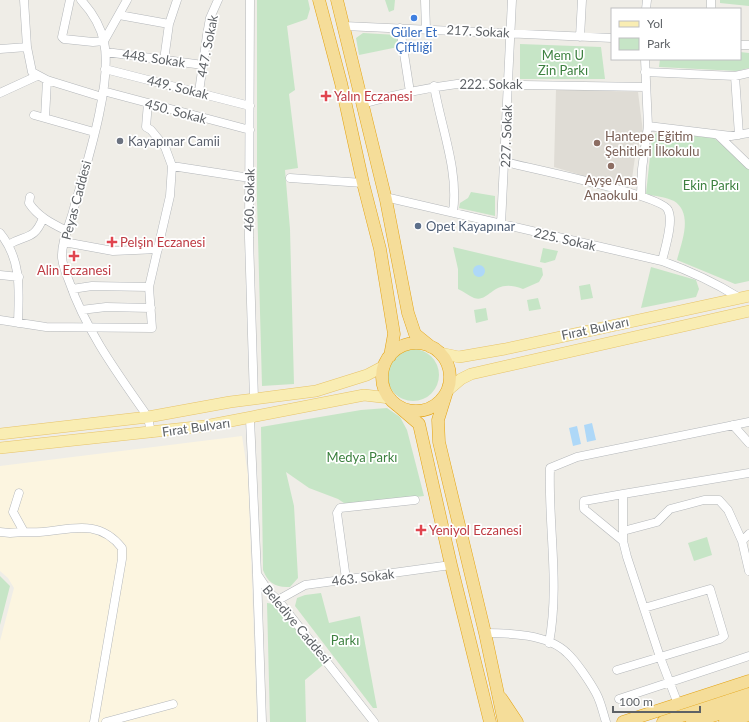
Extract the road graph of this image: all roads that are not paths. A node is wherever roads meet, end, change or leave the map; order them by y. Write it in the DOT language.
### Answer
graph roads {
  1 [pos="24,0"];
  2 [pos="70,0"];
  3 [pos="81,0"];
  4 [pos="127,0"];
  5 [pos="177,0"];
  6 [pos="218,0"];
  7 [pos="250,0"];
  8 [pos="319,0"];
  9 [pos="337,0"];
  10 [pos="425,0"];
  11 [pos="512,0"];
  12 [pos="582,0"];
  13 [pos="119,15"];
  14 [pos="169,24"];
  15 [pos="344,26"];
  16 [pos="400,28"];
  17 [pos="426,29"];
  18 [pos="511,33"];
  19 [pos="580,37"];
  20 [pos="611,38"];
  21 [pos="104,41"];
  22 [pos="26,47"];
  23 [pos="0,49"];
  24 [pos="106,52"];
  25 [pos="164,60"];
  26 [pos="644,60"];
  27 [pos="203,65"];
  28 [pos="105,69"];
  29 [pos="645,72"];
  30 [pos="749,74"];
  31 [pos="37,76"];
  32 [pos="736,76"];
  33 [pos="47,80"];
  34 [pos="508,83"];
  35 [pos="434,86"];
  36 [pos="646,87"];
  37 [pos="199,92"];
  38 [pos="410,92"];
  39 [pos="0,93"];
  40 [pos="102,94"];
  41 [pos="148,103"];
  42 [pos="362,104"];
  43 [pos="250,106"];
  44 [pos="34,115"];
  45 [pos="45,118"];
  46 [pos="648,126"];
  47 [pos="250,130"];
  48 [pos="94,132"];
  49 [pos="749,133"];
  50 [pos="718,134"];
  51 [pos="739,135"];
  52 [pos="505,162"];
  53 [pos="749,165"];
  54 [pos="172,166"];
  55 [pos="250,178"];
  56 [pos="290,178"];
  57 [pos="363,183"];
  58 [pos="641,195"];
  59 [pos="30,197"];
  60 [pos="385,197"];
  61 [pos="453,212"];
  62 [pos="43,218"];
  63 [pos="501,224"];
  64 [pos="67,231"];
  65 [pos="0,233"];
  66 [pos="64,242"];
  67 [pos="8,245"];
  68 [pos="158,250"];
  69 [pos="662,261"];
  70 [pos="0,275"];
  71 [pos="18,277"];
  72 [pos="149,287"];
  73 [pos="72,289"];
  74 [pos="743,296"];
  75 [pos="151,308"];
  76 [pos="81,310"];
  77 [pos="749,311"];
  78 [pos="0,320"];
  79 [pos="18,323"];
  80 [pos="90,328"];
  81 [pos="435,350"];
  82 [pos="387,361"];
  83 [pos="447,391"];
  84 [pos="254,399"];
  85 [pos="394,402"];
  86 [pos="148,417"];
  87 [pos="250,419"];
  88 [pos="749,422"];
  89 [pos="733,425"];
  90 [pos="151,433"];
  91 [pos="0,434"];
  92 [pos="749,443"];
  93 [pos="0,448"];
  94 [pos="749,473"];
  95 [pos="19,493"];
  96 [pos="623,494"];
  97 [pos="415,500"];
  98 [pos="623,531"];
  99 [pos="0,532"];
  100 [pos="24,532"];
  101 [pos="749,534"];
  102 [pos="623,541"];
  103 [pos="742,541"];
  104 [pos="451,565"];
  105 [pos="749,571"];
  106 [pos="257,574"];
  107 [pos="346,579"];
  108 [pos="278,600"];
  109 [pos="644,608"];
  110 [pos="485,633"];
  111 [pos="549,643"];
  112 [pos="749,656"];
  113 [pos="660,657"];
  114 [pos="617,670"];
  115 [pos="749,681"];
  116 [pos="669,682"];
  117 [pos="496,692"];
  118 [pos="749,694"];
  119 [pos="485,699"];
  120 [pos="619,699"];
  121 [pos="173,704"];
  122 [pos="678,704"];
  123 [pos="749,705"];
  124 [pos="749,715"];
  125 [pos="94,722"];
  126 [pos="106,722"];
  127 [pos="262,722"];
  128 [pos="374,722"];
  129 [pos="485,722"];
  130 [pos="490,722"];
  131 [pos="504,722"];
  132 [pos="517,722"];
  133 [pos="606,722"];
  134 [pos="623,722"];
  135 [pos="663,722"];
  136 [pos="692,722"];
  137 [pos="725,722"];
  1 -- 22 [label="street"];
  2 -- 21 [label="street"];
  3 -- 21 [label="street, Peyas Caddesi"];
  4 -- 13 [label="street"];
  5 -- 14 [label="street"];
  6 -- 27 [label="street, 447. Sokak"];
  7 -- 43 [label="street, 460. Sokak"];
  8 -- 57 [label="highway"];
  9 -- 15 [label="highway"];
  10 -- 17 [label="street"];
  11 -- 18 [label="street, 227. Sokak"];
  12 -- 19 [label="street"];
  13 -- 14 [label="street"];
  13 -- 21 [label="street"];
  14 -- 25 [label="street"];
  15 -- 16 [label="street, 217. Sokak"];
  15 -- 42 [label="highway"];
  16 -- 17 [label="street, 217. Sokak"];
  16 -- 38 [label="street"];
  17 -- 18 [label="street, 217. Sokak"];
  18 -- 19 [label="street, 217. Sokak"];
  18 -- 34 [label="street, 227. Sokak"];
  19 -- 20 [label="street, 217. Sokak"];
  21 -- 24 [label="street, Peyas Caddesi"];
  22 -- 23 [label="street"];
  22 -- 31 [label="street"];
  24 -- 25 [label="street, 448. Sokak"];
  24 -- 28 [label="street, Peyas Caddesi"];
  25 -- 27 [label="street, 448. Sokak"];
  26 -- 29 [label="street"];
  27 -- 37 [label="street, 447. Sokak"];
  28 -- 37 [label="street, 449. Sokak"];
  28 -- 40 [label="street, Peyas Caddesi"];
  29 -- 32 [label="street"];
  29 -- 36 [label="street"];
  30 -- 32 [label="street"];
  31 -- 33 [label="street, 450. Sokak"];
  31 -- 39 [label="street"];
  32 -- 51 [label="street"];
  33 -- 40 [label="street, 450. Sokak"];
  33 -- 45 [label="street"];
  34 -- 35 [label="street, 222. Sokak"];
  34 -- 36 [label="street, 222. Sokak"];
  34 -- 52 [label="street, 227. Sokak"];
  35 -- 38 [label="street, 222. Sokak"];
  35 -- 61 [label="street"];
  36 -- 46 [label="street"];
  37 -- 43 [label="street, 449. Sokak"];
  38 -- 42 [label="street, 222. Sokak"];
  40 -- 41 [label="street, 450. Sokak"];
  40 -- 48 [label="street, Peyas Caddesi"];
  41 -- 47 [label="street, 450. Sokak"];
  41 -- 54 [label="street"];
  42 -- 60 [label="highway"];
  43 -- 47 [label="street, 460. Sokak"];
  44 -- 45 [label="street"];
  45 -- 48 [label="street"];
  46 -- 50 [label="street"];
  46 -- 58 [label="street"];
  47 -- 55 [label="street, 460. Sokak"];
  48 -- 64 [label="street, Peyas Caddesi"];
  49 -- 51 [label="street"];
  50 -- 51 [label="street"];
  50 -- 53 [label="street"];
  52 -- 58 [label="street"];
  52 -- 63 [label="street, 227. Sokak"];
  54 -- 55 [label="street"];
  54 -- 68 [label="street"];
  55 -- 84 [label="street, 460. Sokak"];
  56 -- 57 [label="street"];
  57 -- 82 [label="highway"];
  58 -- 69 [label="street"];
  59 -- 62 [label="street"];
  60 -- 61 [label="street, 225. Sokak"];
  60 -- 81 [label="highway"];
  61 -- 63 [label="street, 225. Sokak"];
  62 -- 64 [label="street"];
  62 -- 67 [label="street"];
  63 -- 69 [label="street, 225. Sokak"];
  64 -- 66 [label="street, Peyas Caddesi"];
  65 -- 67 [label="street"];
  66 -- 68 [label="street"];
  66 -- 73 [label="street, Peyas Caddesi"];
  67 -- 71 [label="street"];
  68 -- 72 [label="street"];
  69 -- 74 [label="street, 225. Sokak"];
  70 -- 71 [label="street"];
  71 -- 79 [label="street"];
  72 -- 73 [label="street"];
  72 -- 75 [label="street"];
  73 -- 76 [label="street, Peyas Caddesi"];
  74 -- 81 [label="main road, Fırat Bulvarı"];
  75 -- 76 [label="street"];
  75 -- 80 [label="street"];
  76 -- 80 [label="street, Peyas Caddesi"];
  77 -- 83 [label="main road, Fırat Bulvarı"];
  78 -- 79 [label="street"];
  79 -- 80 [label="street"];
  80 -- 86 [label="street, Peyas Caddesi"];
  81 -- 82 [label="highway"];
  81 -- 83 [label="highway"];
  82 -- 84 [label="main road, Fırat Bulvarı"];
  82 -- 85 [label="highway"];
  83 -- 85 [label="highway"];
  83 -- 110 [label="highway"];
  84 -- 86 [label="main road, Fırat Bulvarı"];
  85 -- 87 [label="main road, Fırat Bulvarı"];
  85 -- 104 [label="highway"];
  86 -- 90 [label="street, Peyas Caddesi"];
  86 -- 91 [label="main road, Fırat Bulvarı"];
  87 -- 90 [label="main road, Fırat Bulvarı"];
  87 -- 106 [label="street, Belediye Caddesi"];
  88 -- 89 [label="street"];
  89 -- 92 [label="street"];
  89 -- 111 [label="street"];
  90 -- 93 [label="main road, Fırat Bulvarı"];
  94 -- 96 [label="street"];
  95 -- 100 [label="street"];
  96 -- 98 [label="street"];
  96 -- 102 [label="street"];
  97 -- 107 [label="street"];
  98 -- 102 [label="street"];
  98 -- 103 [label="street"];
  99 -- 100 [label="street"];
  100 -- 125 [label="street"];
  101 -- 103 [label="street"];
  102 -- 109 [label="street"];
  103 -- 105 [label="street"];
  104 -- 107 [label="street, 463. Sokak"];
  104 -- 119 [label="highway"];
  106 -- 108 [label="street, Belediye Caddesi"];
  106 -- 127 [label="street"];
  107 -- 108 [label="street, 463. Sokak"];
  108 -- 128 [label="street, Belediye Caddesi"];
  109 -- 113 [label="street"];
  109 -- 113 [label="street"];
  110 -- 111 [label="street"];
  110 -- 117 [label="highway"];
  111 -- 133 [label="street"];
  112 -- 116 [label="street"];
  113 -- 114 [label="street"];
  113 -- 116 [label="street"];
  115 -- 122 [label="highway"];
  116 -- 120 [label="street"];
  116 -- 122 [label="street"];
  117 -- 131 [label="highway"];
  117 -- 132 [label="highway"];
  118 -- 135 [label="highway"];
  119 -- 129 [label="highway"];
  119 -- 130 [label="highway"];
  121 -- 126 [label="street"];
  122 -- 134 [label="highway"];
  123 -- 136 [label="highway"];
  124 -- 137 [label="highway"];
}
